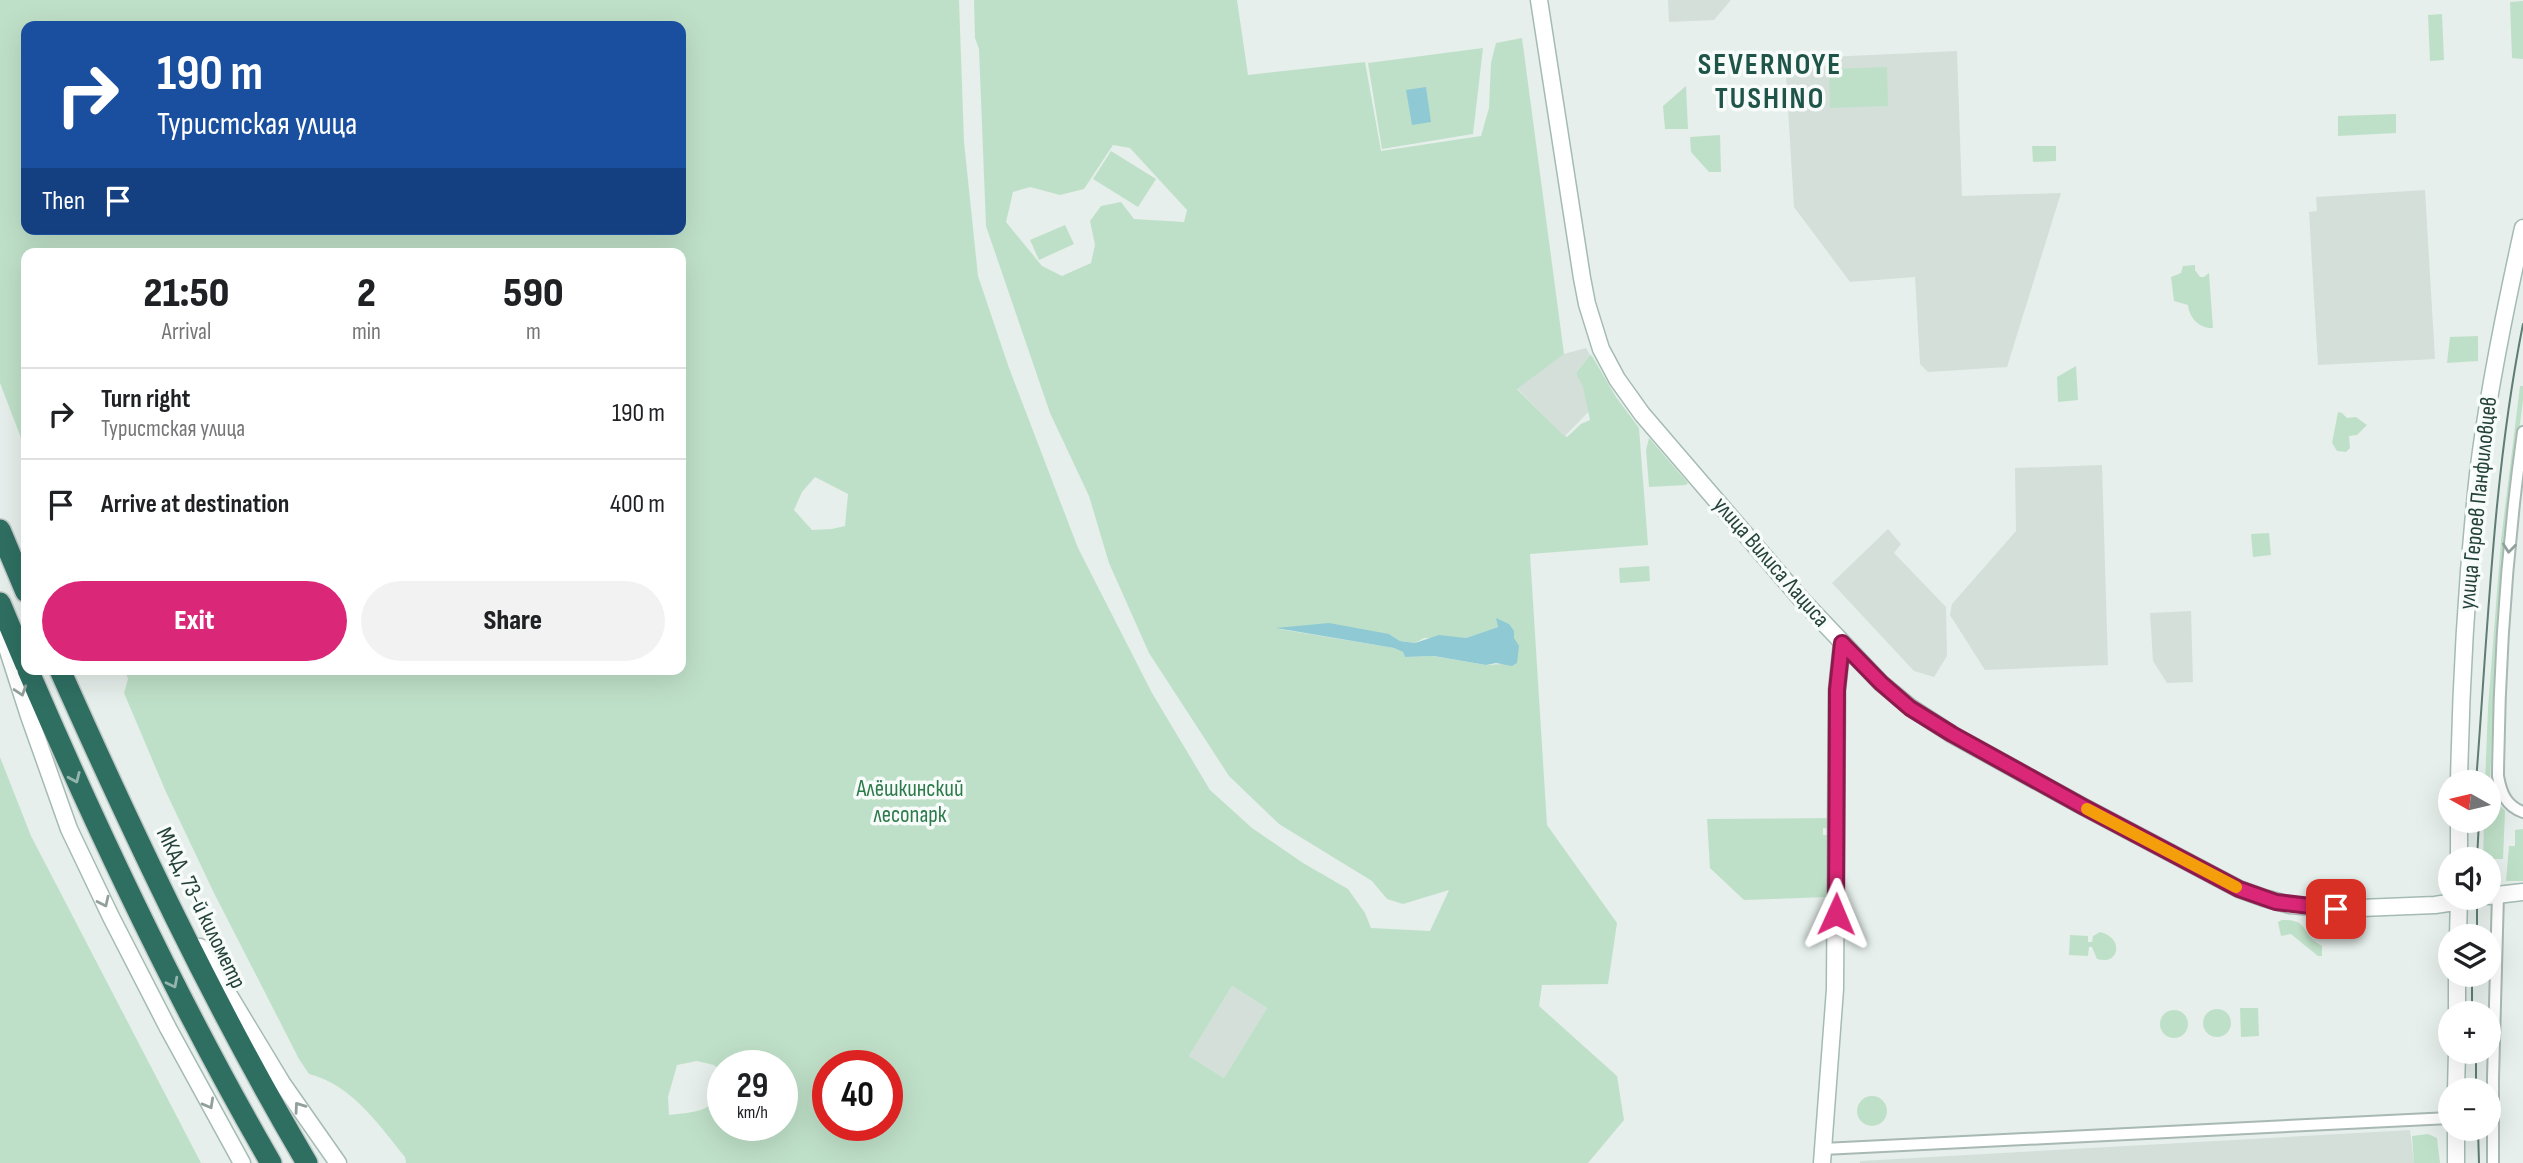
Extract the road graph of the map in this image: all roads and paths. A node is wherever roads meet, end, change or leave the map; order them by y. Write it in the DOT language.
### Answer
graph roads {
  1 [pos="1539,0"];
  2 [pos="2523,228"];
  3 [pos="2523,432"];
  4 [pos="0,530"];
  5 [pos="21,580"];
  6 [pos="0,603"];
  7 [pos="0,626"];
  8 [pos="1842,643"];
  9 [pos="21,654"];
  10 [pos="30,675"];
  11 [pos="62,675"];
  12 [pos="2460,770"];
  13 [pos="2523,812"];
  14 [pos="153,872"];
  15 [pos="2523,892"];
  16 [pos="2501,894"];
  17 [pos="2438,902"];
  18 [pos="2493,910"];
  19 [pos="2438,1119"];
  20 [pos="2456,1141"];
  21 [pos="1822,1156"];
  22 [pos="242,1163"];
  23 [pos="271,1163"];
  24 [pos="307,1163"];
  25 [pos="338,1163"];
  26 [pos="2456,1163"];
  27 [pos="2493,1163"];
  1 -- 8 [label="main road, улица Вилиса Лациса"];
  2 -- 12 [label="main road, улица Героев Панфиловцев"];
  3 -- 13 [label="street, one-way"];
  4 -- 5 [label="highway"];
  6 -- 9 [label="highway"];
  7 -- 22 [label="main road, one-way"];
  8 -- 17 [label="main road"];
  8 -- 21 [label="main road, улица Вилиса Лациса"];
  10 -- 23 [label="highway, one-way"];
  11 -- 14 [label="highway, МКАД, 73-й километр"];
  14 -- 24 [label="highway, МКАД, 73-й километр"];
  25 -- 14 [label="main road, one-way"];
  15 -- 16 [label="main road"];
  18 -- 27 [label="street"];
  19 -- 21 [label="street"];
  20 -- 26 [label="main road"];
}
